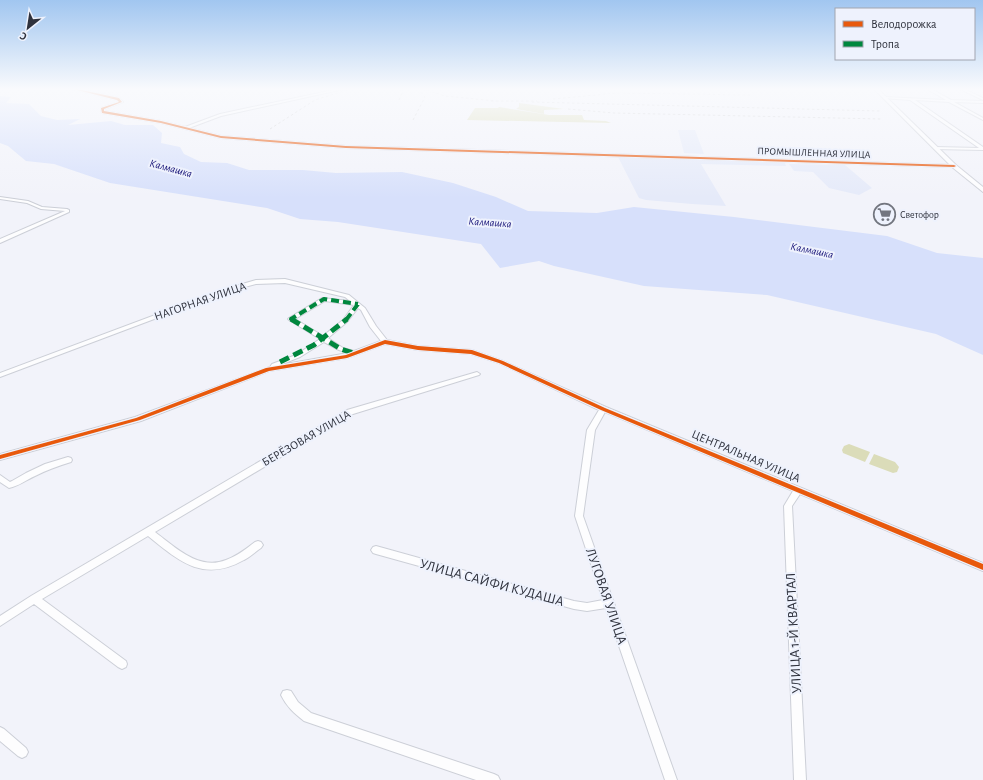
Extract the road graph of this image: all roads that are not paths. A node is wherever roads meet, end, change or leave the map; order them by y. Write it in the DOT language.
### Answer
graph roads {
  1 [pos="175,125"];
  2 [pos="192,125"];
  3 [pos="912,125"];
  4 [pos="949,125"];
  5 [pos="185,128"];
  6 [pos="935,148"];
  7 [pos="983,149"];
  8 [pos="954,166"];
  9 [pos="983,190"];
  10 [pos="2,200"];
  11 [pos="0,241"];
  12 [pos="358,304"];
  13 [pos="324,338"];
  14 [pos="385,342"];
  15 [pos="354,353"];
  16 [pos="273,368"];
  17 [pos="477,374"];
  18 [pos="0,375"];
  19 [pos="603,409"];
  20 [pos="0,457"];
  21 [pos="68,460"];
  22 [pos="0,478"];
  23 [pos="798,490"];
  24 [pos="148,532"];
  25 [pos="258,545"];
  26 [pos="376,550"];
  27 [pos="983,567"];
  28 [pos="34,599"];
  29 [pos="610,603"];
  30 [pos="0,622"];
  31 [pos="122,664"];
  32 [pos="287,695"];
  33 [pos="0,733"];
  34 [pos="22,752"];
  35 [pos="494,780"];
  36 [pos="671,780"];
  37 [pos="800,780"];
  1 -- 5 [label="street, ПРОМЫШЛЕННАЯ УЛИЦА"];
  2 -- 5 [label="street"];
  3 -- 6 [label="main road"];
  4 -- 7 [label="street"];
  5 -- 8 [label="street, ПРОМЫШЛЕННАЯ УЛИЦА"];
  6 -- 7 [label="street"];
  6 -- 8 [label="main road"];
  8 -- 9 [label="main road"];
  10 -- 11 [label="street"];
  12 -- 13 [label="street"];
  12 -- 13 [label="street"];
  12 -- 14 [label="street, НАГОРНАЯ УЛИЦА"];
  12 -- 18 [label="street, НАГОРНАЯ УЛИЦА"];
  13 -- 15 [label="street"];
  13 -- 16 [label="street"];
  14 -- 15 [label="street"];
  14 -- 19 [label="street, ЦЕНТРАЛЬНАЯ УЛИЦА"];
  15 -- 16 [label="street"];
  16 -- 20 [label="street"];
  17 -- 24 [label="street, БЕРЁЗОВАЯ УЛИЦА"];
  19 -- 23 [label="street, ЦЕНТРАЛЬНАЯ УЛИЦА"];
  19 -- 29 [label="street, ЛУГОВАЯ УЛИЦА"];
  21 -- 22 [label="street"];
  23 -- 27 [label="street, ЦЕНТРАЛЬНАЯ УЛИЦА"];
  23 -- 37 [label="street, УЛИЦА 1-Й КВАРТАЛ"];
  24 -- 25 [label="street"];
  24 -- 28 [label="street, БЕРЁЗОВАЯ УЛИЦА"];
  26 -- 29 [label="street, УЛИЦА САЙФИ КУДАША"];
  28 -- 30 [label="street, БЕРЁЗОВАЯ УЛИЦА"];
  28 -- 31 [label="street"];
  29 -- 36 [label="street, ЛУГОВАЯ УЛИЦА"];
  32 -- 35 [label="street"];
  33 -- 34 [label="street"];
}
